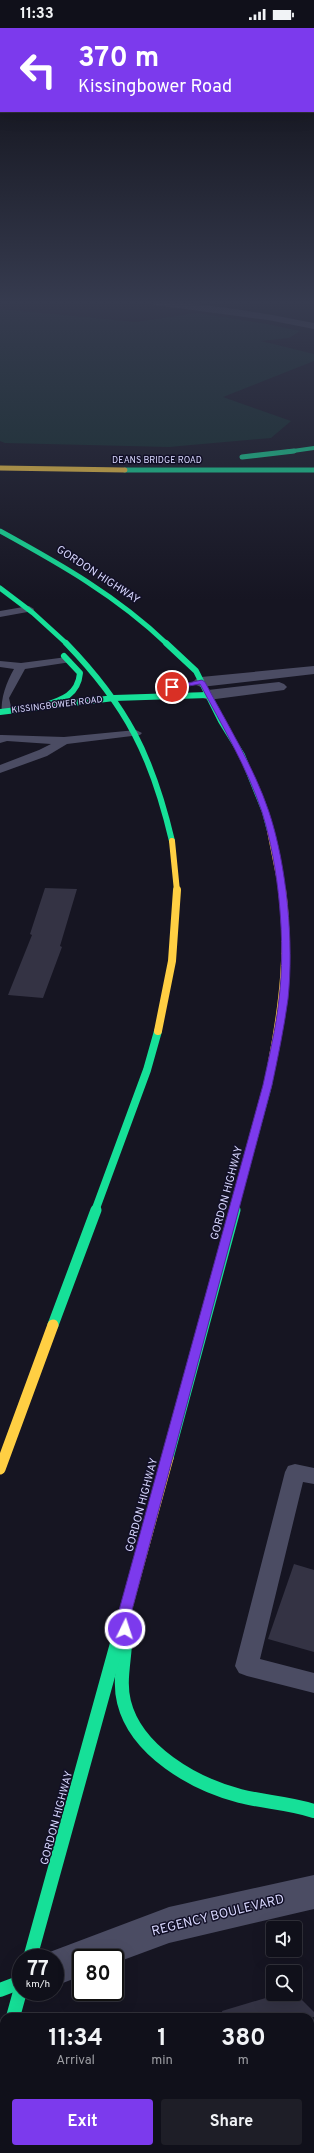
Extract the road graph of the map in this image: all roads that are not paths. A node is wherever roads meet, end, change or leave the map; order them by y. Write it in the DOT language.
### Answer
graph roads {
  1 [pos="314,448"];
  2 [pos="314,456"];
  3 [pos="0,468"];
  4 [pos="314,470"];
  5 [pos="0,531"];
  6 [pos="0,588"];
  7 [pos="29,608"];
  8 [pos="0,614"];
  9 [pos="67,660"];
  10 [pos="0,664"];
  11 [pos="22,666"];
  12 [pos="314,670"];
  13 [pos="314,683"];
  14 [pos="180,686"];
  15 [pos="201,687"];
  16 [pos="114,698"];
  17 [pos="43,706"];
  18 [pos="3,711"];
  19 [pos="136,733"];
  20 [pos="0,739"];
  21 [pos="64,741"];
  22 [pos="0,769"];
  23 [pos="2,1460"];
  24 [pos="314,1476"];
  25 [pos="125,1614"];
  26 [pos="314,1683"];
  27 [pos="314,1811"];
  28 [pos="314,1892"];
  29 [pos="32,1949"];
  30 [pos="64,1965"];
  31 [pos="12,1985"];
  32 [pos="0,1990"];
  33 [pos="17,2001"];
  34 [pos="14,2013"];
  1 -- 2 [label="main road"];
  3 -- 4 [label="main road, DEANS BRIDGE ROAD"];
  5 -- 15 [label="main road, GORDON HIGHWAY"];
  6 -- 7 [label="main road"];
  7 -- 8 [label="lane"];
  7 -- 9 [label="main road"];
  7 -- 16 [label="main road"];
  9 -- 11 [label="lane"];
  9 -- 17 [label="main road"];
  10 -- 11 [label="lane"];
  11 -- 18 [label="lane"];
  12 -- 15 [label="street, KISSINGBOWER ROAD"];
  13 -- 15 [label="street, KISSINGBOWER ROAD"];
  14 -- 16 [label="main road, KISSINGBOWER ROAD"];
  15 -- 16 [label="main road, KISSINGBOWER ROAD"];
  15 -- 25 [label="main road, GORDON HIGHWAY"];
  16 -- 17 [label="main road, KISSINGBOWER ROAD"];
  16 -- 19 [label="main road"];
  17 -- 18 [label="main road, KISSINGBOWER ROAD"];
  19 -- 21 [label="lane"];
  19 -- 23 [label="main road"];
  20 -- 21 [label="lane"];
  21 -- 22 [label="lane"];
  24 -- 26 [label="lane"];
  25 -- 27 [label="main road"];
  25 -- 29 [label="main road, GORDON HIGHWAY"];
  28 -- 30 [label="street, REGENCY BOULEVARD"];
  31 -- 32 [label="main road"];
  33 -- 34 [label="main road"];
}
